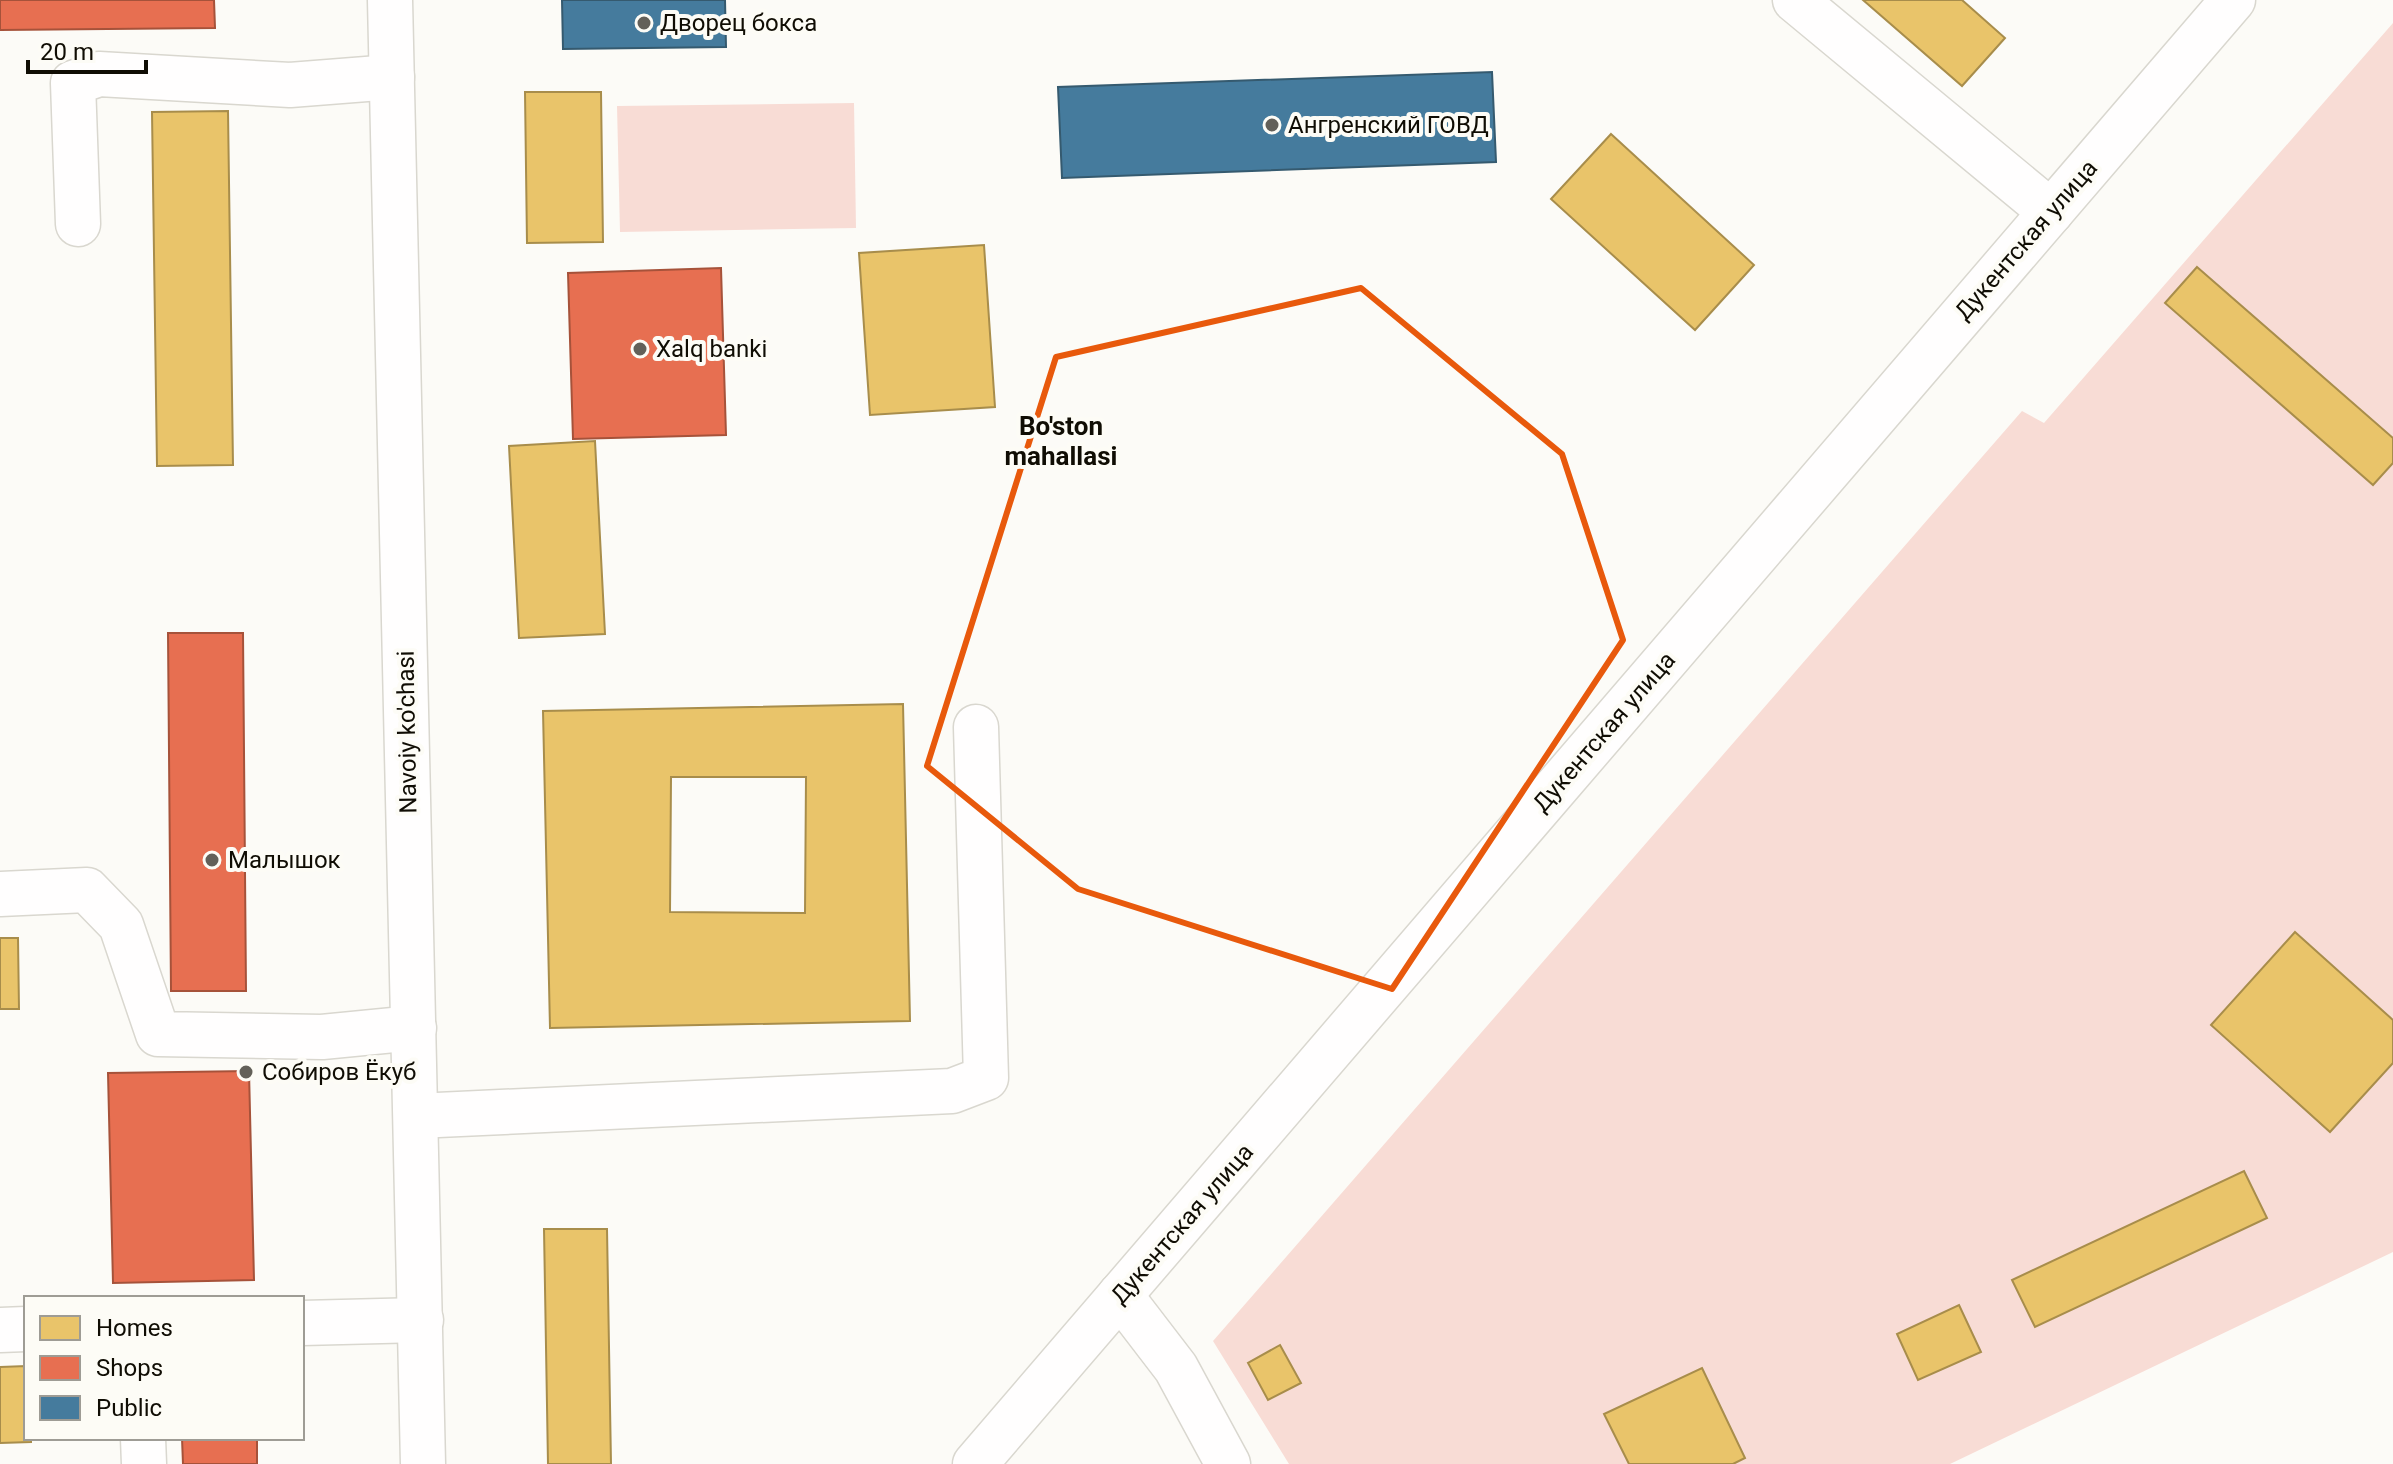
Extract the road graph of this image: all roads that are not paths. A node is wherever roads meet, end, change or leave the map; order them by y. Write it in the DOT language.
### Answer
graph roads {
  1 [pos="390,0"];
  2 [pos="1795,0"];
  3 [pos="2233,0"];
  4 [pos="392,77"];
  5 [pos="2051,212"];
  6 [pos="78,224"];
  7 [pos="976,727"];
  8 [pos="0,894"];
  9 [pos="414,1028"];
  10 [pos="416,1116"];
  11 [pos="1120,1295"];
  12 [pos="421,1320"];
  13 [pos="304,1323"];
  14 [pos="24,1329"];
  15 [pos="0,1330"];
  16 [pos="143,1440"];
  17 [pos="144,1464"];
  18 [pos="423,1464"];
  19 [pos="975,1464"];
  20 [pos="1228,1464"];
  1 -- 4 [label="main road, Navoiy ko'chasi"];
  2 -- 5 [label="main road"];
  3 -- 5 [label="main road, Дукентская улица"];
  4 -- 6 [label="main road"];
  4 -- 9 [label="main road, Navoiy ko'chasi"];
  5 -- 11 [label="main road, Дукентская улица"];
  7 -- 10 [label="main road"];
  8 -- 9 [label="main road"];
  9 -- 10 [label="main road, Navoiy ko'chasi"];
  10 -- 12 [label="main road, Navoiy ko'chasi"];
  11 -- 19 [label="main road, Дукентская улица"];
  11 -- 20 [label="main road"];
  12 -- 13 [label="main road"];
  12 -- 18 [label="main road, Navoiy ko'chasi"];
  14 -- 15 [label="main road"];
  16 -- 17 [label="main road"];
}
